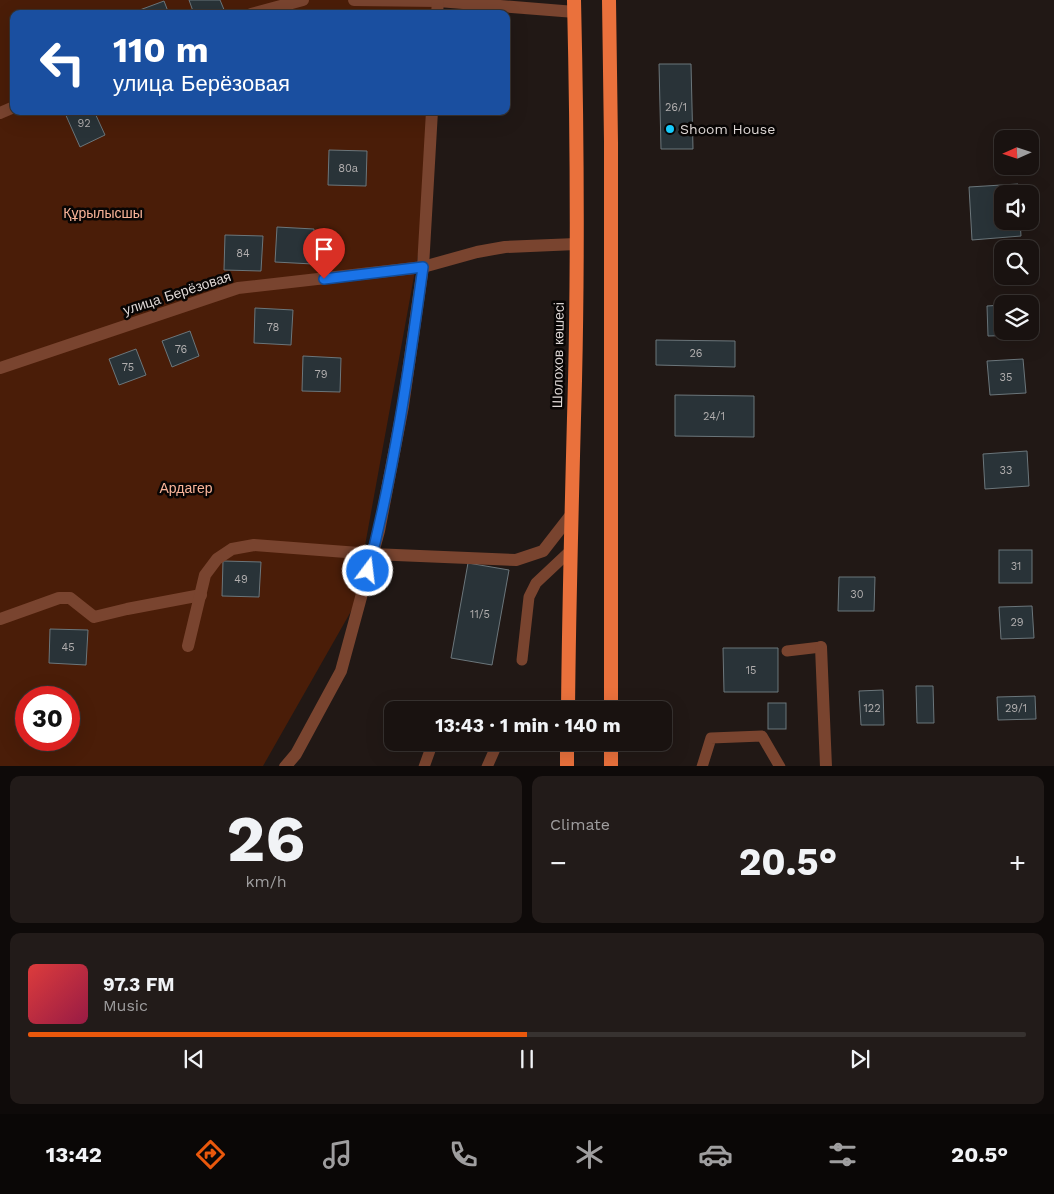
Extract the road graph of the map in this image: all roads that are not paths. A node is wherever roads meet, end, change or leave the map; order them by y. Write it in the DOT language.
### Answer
graph roads {
  1 [pos="303,0"];
  2 [pos="354,0"];
  3 [pos="609,0"];
  4 [pos="575,6"];
  5 [pos="438,7"];
  6 [pos="266,10"];
  7 [pos="432,115"];
  8 [pos="576,244"];
  9 [pos="423,267"];
  10 [pos="0,368"];
  11 [pos="571,515"];
  12 [pos="569,552"];
  13 [pos="372,554"];
  14 [pos="201,595"];
  15 [pos="0,620"];
  16 [pos="188,646"];
  17 [pos="821,647"];
  18 [pos="787,651"];
  19 [pos="522,660"];
  20 [pos="568,701"];
  21 [pos="611,701"];
  22 [pos="430,751"];
  23 [pos="494,751"];
  24 [pos="567,751"];
  25 [pos="611,751"];
  26 [pos="286,766"];
  27 [pos="424,766"];
  28 [pos="487,766"];
  29 [pos="567,766"];
  30 [pos="611,766"];
  31 [pos="702,766"];
  32 [pos="780,766"];
  33 [pos="826,766"];
  1 -- 6 [label="street"];
  2 -- 5 [label="street"];
  3 -- 21 [label="highway"];
  4 -- 5 [label="street"];
  4 -- 8 [label="highway, Шолохов көшесі"];
  7 -- 9 [label="street"];
  8 -- 9 [label="street, улица Берёзовая"];
  8 -- 11 [label="highway, Шолохов көшесі"];
  9 -- 10 [label="street, улица Берёзовая"];
  9 -- 13 [label="street"];
  11 -- 12 [label="highway, Шолохов көшесі"];
  11 -- 13 [label="street"];
  12 -- 19 [label="lane"];
  12 -- 20 [label="highway, Шолохов көшесі"];
  13 -- 14 [label="street"];
  13 -- 26 [label="street"];
  14 -- 15 [label="street"];
  14 -- 16 [label="street"];
  17 -- 18 [label="lane"];
  17 -- 33 [label="street"];
  22 -- 27 [label="lane"];
  23 -- 28 [label="lane"];
  24 -- 29 [label="highway"];
  25 -- 30 [label="highway"];
  31 -- 32 [label="lane"];
}
